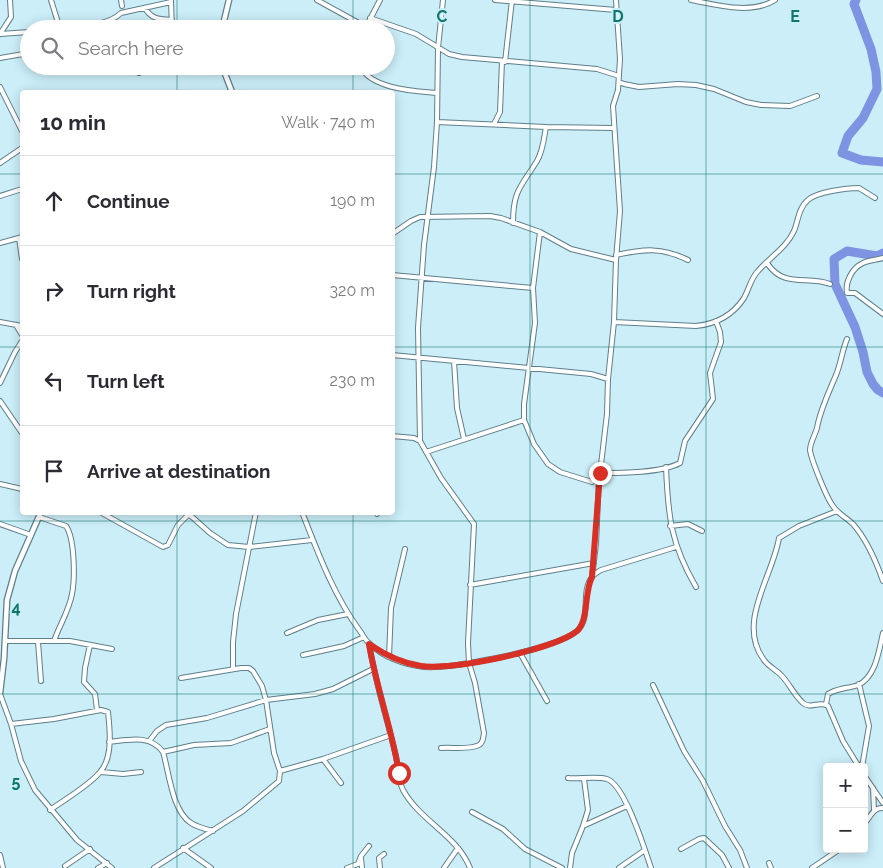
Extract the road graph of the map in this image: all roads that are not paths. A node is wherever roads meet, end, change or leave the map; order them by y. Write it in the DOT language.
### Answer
graph roads {
  1 [pos="10,0"];
  2 [pos="51,0"];
  3 [pos="121,0"];
  4 [pos="229,0"];
  5 [pos="317,0"];
  6 [pos="380,0"];
  7 [pos="444,0"];
  8 [pos="495,0"];
  9 [pos="616,0"];
  10 [pos="691,0"];
  11 [pos="775,0"];
  12 [pos="171,1"];
  13 [pos="511,1"];
  14 [pos="122,6"];
  15 [pos="144,8"];
  16 [pos="616,10"];
  17 [pos="370,18"];
  18 [pos="57,20"];
  19 [pos="108,20"];
  20 [pos="172,20"];
  21 [pos="224,20"];
  22 [pos="352,20"];
  23 [pos="376,20"];
  24 [pos="395,27"];
  25 [pos="20,33"];
  26 [pos="0,34"];
  27 [pos="438,48"];
  28 [pos="20,55"];
  29 [pos="0,58"];
  30 [pos="503,61"];
  31 [pos="225,75"];
  32 [pos="367,75"];
  33 [pos="619,76"];
  34 [pos="619,82"];
  35 [pos="0,87"];
  36 [pos="231,90"];
  37 [pos="436,93"];
  38 [pos="817,96"];
  39 [pos="437,122"];
  40 [pos="494,124"];
  41 [pos="20,127"];
  42 [pos="546,127"];
  43 [pos="614,128"];
  44 [pos="20,149"];
  45 [pos="0,163"];
  46 [pos="20,190"];
  47 [pos="0,196"];
  48 [pos="875,198"];
  49 [pos="428,217"];
  50 [pos="513,223"];
  51 [pos="395,232"];
  52 [pos="540,232"];
  53 [pos="20,237"];
  54 [pos="0,243"];
  55 [pos="616,258"];
  56 [pos="883,258"];
  57 [pos="688,260"];
  58 [pos="766,264"];
  59 [pos="395,275"];
  60 [pos="422,278"];
  61 [pos="830,284"];
  62 [pos="533,288"];
  63 [pos="883,314"];
  64 [pos="716,321"];
  65 [pos="0,322"];
  66 [pos="614,322"];
  67 [pos="16,325"];
  68 [pos="20,326"];
  69 [pos="20,332"];
  70 [pos="847,339"];
  71 [pos="20,345"];
  72 [pos="395,355"];
  73 [pos="418,358"];
  74 [pos="454,361"];
  75 [pos="530,368"];
  76 [pos="2,372"];
  77 [pos="608,379"];
  78 [pos="0,383"];
  79 [pos="0,401"];
  80 [pos="6,412"];
  81 [pos="0,414"];
  82 [pos="524,420"];
  83 [pos="20,430"];
  84 [pos="395,436"];
  85 [pos="464,439"];
  86 [pos="420,441"];
  87 [pos="426,452"];
  88 [pos="666,467"];
  89 [pos="600,473"];
  90 [pos="599,478"];
  91 [pos="0,484"];
  92 [pos="20,489"];
  93 [pos="837,511"];
  94 [pos="40,515"];
  95 [pos="105,515"];
  96 [pos="188,515"];
  97 [pos="188,515"];
  98 [pos="255,515"];
  99 [pos="303,515"];
  100 [pos="0,524"];
  101 [pos="670,526"];
  102 [pos="702,531"];
  103 [pos="31,535"];
  104 [pos="312,540"];
  105 [pos="249,547"];
  106 [pos="676,547"];
  107 [pos="405,550"];
  108 [pos="594,563"];
  109 [pos="592,577"];
  110 [pos="883,581"];
  111 [pos="470,585"];
  112 [pos="696,587"];
  113 [pos="348,614"];
  114 [pos="2,622"];
  115 [pos="883,633"];
  116 [pos="287,634"];
  117 [pos="364,637"];
  118 [pos="5,642"];
  119 [pos="38,642"];
  120 [pos="54,642"];
  121 [pos="369,644"];
  122 [pos="90,645"];
  123 [pos="112,649"];
  124 [pos="520,653"];
  125 [pos="303,655"];
  126 [pos="389,657"];
  127 [pos="469,663"];
  128 [pos="233,669"];
  129 [pos="373,669"];
  130 [pos="181,678"];
  131 [pos="41,681"];
  132 [pos="859,684"];
  133 [pos="653,685"];
  134 [pos="0,694"];
  135 [pos="266,700"];
  136 [pos="547,700"];
  137 [pos="826,704"];
  138 [pos="97,710"];
  139 [pos="11,724"];
  140 [pos="270,729"];
  141 [pos="391,735"];
  142 [pos="150,740"];
  143 [pos="109,742"];
  144 [pos="441,748"];
  145 [pos="163,752"];
  146 [pos="323,759"];
  147 [pos="856,763"];
  148 [pos="863,763"];
  149 [pos="280,771"];
  150 [pos="101,772"];
  151 [pos="141,772"];
  152 [pos="568,778"];
  153 [pos="584,779"];
  154 [pos="868,780"];
  155 [pos="341,783"];
  156 [pos="872,786"];
  157 [pos="883,803"];
  158 [pos="627,806"];
  159 [pos="883,808"];
  160 [pos="50,810"];
  161 [pos="874,811"];
  162 [pos="472,812"];
  163 [pos="868,819"];
  164 [pos="583,826"];
  165 [pos="212,831"];
  166 [pos="369,846"];
  167 [pos="183,848"];
  168 [pos="458,848"];
  169 [pos="681,849"];
  170 [pos="90,850"];
  171 [pos="645,850"];
  172 [pos="834,853"];
  173 [pos="384,854"];
  174 [pos="0,855"];
  175 [pos="361,856"];
  176 [pos="107,863"];
  177 [pos="769,863"];
  178 [pos="65,866"];
  179 [pos="814,867"];
  180 [pos="3,868"];
  181 [pos="98,868"];
  182 [pos="112,868"];
  183 [pos="154,868"];
  184 [pos="211,868"];
  185 [pos="347,868"];
  186 [pos="362,868"];
  187 [pos="380,868"];
  188 [pos="444,868"];
  189 [pos="470,868"];
  190 [pos="562,868"];
  191 [pos="570,868"];
  192 [pos="619,868"];
  193 [pos="651,868"];
  194 [pos="729,868"];
  195 [pos="748,868"];
  196 [pos="771,868"];
  1 -- 26 [label="street"];
  2 -- 18 [label="street"];
  3 -- 14 [label="street"];
  4 -- 21 [label="street"];
  5 -- 22 [label="street"];
  6 -- 17 [label="street"];
  7 -- 27 [label="street"];
  8 -- 13 [label="street"];
  9 -- 16 [label="street"];
  10 -- 11 [label="street"];
  12 -- 15 [label="street"];
  12 -- 20 [label="street"];
  13 -- 16 [label="street"];
  13 -- 30 [label="street"];
  15 -- 19 [label="street"];
  15 -- 20 [label="street"];
  16 -- 33 [label="street"];
  17 -- 23 [label="street"];
  24 -- 27 [label="street"];
  25 -- 26 [label="street"];
  27 -- 30 [label="street"];
  27 -- 37 [label="street"];
  28 -- 29 [label="street"];
  30 -- 33 [label="street"];
  30 -- 40 [label="street"];
  31 -- 36 [label="street"];
  32 -- 37 [label="street"];
  33 -- 34 [label="street"];
  34 -- 38 [label="street"];
  34 -- 43 [label="street"];
  35 -- 41 [label="street"];
  37 -- 39 [label="street"];
  39 -- 40 [label="street"];
  39 -- 49 [label="street"];
  40 -- 42 [label="street"];
  42 -- 43 [label="street"];
  42 -- 50 [label="street"];
  43 -- 55 [label="street"];
  44 -- 45 [label="street"];
  46 -- 47 [label="street"];
  48 -- 58 [label="street"];
  49 -- 50 [label="street"];
  49 -- 51 [label="street"];
  49 -- 60 [label="street"];
  50 -- 52 [label="street"];
  52 -- 55 [label="street"];
  52 -- 62 [label="street"];
  53 -- 54 [label="street"];
  55 -- 57 [label="street"];
  55 -- 66 [label="street"];
  56 -- 63 [label="street"];
  58 -- 61 [label="street"];
  58 -- 64 [label="street"];
  59 -- 60 [label="street"];
  60 -- 62 [label="street"];
  60 -- 73 [label="street"];
  62 -- 75 [label="street"];
  64 -- 66 [label="street"];
  64 -- 88 [label="street"];
  65 -- 67 [label="street"];
  66 -- 77 [label="street"];
  67 -- 68 [label="street"];
  67 -- 69 [label="street"];
  70 -- 93 [label="street"];
  71 -- 76 [label="street"];
  72 -- 73 [label="street"];
  73 -- 74 [label="street"];
  73 -- 86 [label="street"];
  74 -- 75 [label="street"];
  74 -- 85 [label="street"];
  75 -- 77 [label="street"];
  75 -- 82 [label="street"];
  76 -- 78 [label="street"];
  77 -- 89 [label="street"];
  79 -- 80 [label="street"];
  80 -- 81 [label="street"];
  80 -- 83 [label="street"];
  82 -- 85 [label="street"];
  82 -- 90 [label="street"];
  84 -- 86 [label="street"];
  85 -- 87 [label="street"];
  86 -- 87 [label="street"];
  87 -- 111 [label="street"];
  88 -- 89 [label="street"];
  88 -- 101 [label="street"];
  89 -- 90 [label="street"];
  90 -- 108 [label="street"];
  91 -- 92 [label="street"];
  93 -- 110 [label="street"];
  93 -- 137 [label="street"];
  94 -- 103 [label="street"];
  94 -- 120 [label="street"];
  95 -- 97 [label="street"];
  96 -- 105 [label="street"];
  98 -- 105 [label="street"];
  99 -- 104 [label="street"];
  100 -- 103 [label="street"];
  101 -- 102 [label="street"];
  101 -- 106 [label="street"];
  103 -- 114 [label="street"];
  104 -- 105 [label="street"];
  104 -- 113 [label="street"];
  105 -- 128 [label="street"];
  106 -- 109 [label="street"];
  106 -- 112 [label="street"];
  107 -- 126 [label="street"];
  108 -- 109 [label="street"];
  108 -- 111 [label="street"];
  109 -- 124 [label="street"];
  111 -- 127 [label="street"];
  113 -- 116 [label="street"];
  113 -- 117 [label="street"];
  114 -- 118 [label="street"];
  115 -- 132 [label="street"];
  117 -- 121 [label="street"];
  117 -- 125 [label="street"];
  118 -- 119 [label="street"];
  118 -- 134 [label="street"];
  119 -- 120 [label="street"];
  119 -- 131 [label="street"];
  120 -- 122 [label="street"];
  121 -- 126 [label="street"];
  121 -- 129 [label="street"];
  122 -- 123 [label="street"];
  122 -- 138 [label="street"];
  124 -- 127 [label="street"];
  124 -- 136 [label="street"];
  126 -- 127 [label="street"];
  127 -- 144 [label="street"];
  128 -- 130 [label="street"];
  128 -- 135 [label="street"];
  129 -- 135 [label="street"];
  129 -- 141 [label="street"];
  132 -- 137 [label="street"];
  132 -- 148 [label="street"];
  133 -- 195 [label="street"];
  134 -- 139 [label="street"];
  135 -- 140 [label="street"];
  135 -- 142 [label="street"];
  137 -- 147 [label="street"];
  138 -- 139 [label="street"];
  138 -- 143 [label="street"];
  139 -- 160 [label="street"];
  140 -- 145 [label="street"];
  140 -- 149 [label="street"];
  141 -- 146 [label="street"];
  141 -- 168 [label="street"];
  142 -- 143 [label="street"];
  142 -- 145 [label="street"];
  143 -- 150 [label="street"];
  145 -- 165 [label="street"];
  146 -- 149 [label="street"];
  146 -- 155 [label="street"];
  149 -- 165 [label="street"];
  150 -- 151 [label="street"];
  150 -- 160 [label="street"];
  152 -- 153 [label="street"];
  153 -- 158 [label="street"];
  153 -- 164 [label="street"];
  154 -- 156 [label="street"];
  156 -- 157 [label="street"];
  156 -- 161 [label="street"];
  158 -- 164 [label="street"];
  158 -- 171 [label="street"];
  159 -- 161 [label="street"];
  160 -- 170 [label="street"];
  161 -- 163 [label="street"];
  162 -- 190 [label="street"];
  164 -- 191 [label="street"];
  165 -- 167 [label="street"];
  166 -- 175 [label="street"];
  167 -- 183 [label="street"];
  167 -- 184 [label="street"];
  168 -- 188 [label="street"];
  168 -- 189 [label="street"];
  169 -- 194 [label="street"];
  170 -- 176 [label="street"];
  170 -- 178 [label="street"];
  171 -- 192 [label="street"];
  171 -- 193 [label="street"];
  172 -- 179 [label="street"];
  173 -- 187 [label="street"];
  174 -- 180 [label="street"];
  175 -- 185 [label="street"];
  175 -- 186 [label="street"];
  176 -- 181 [label="street"];
  176 -- 182 [label="street"];
  177 -- 196 [label="street"];
}
